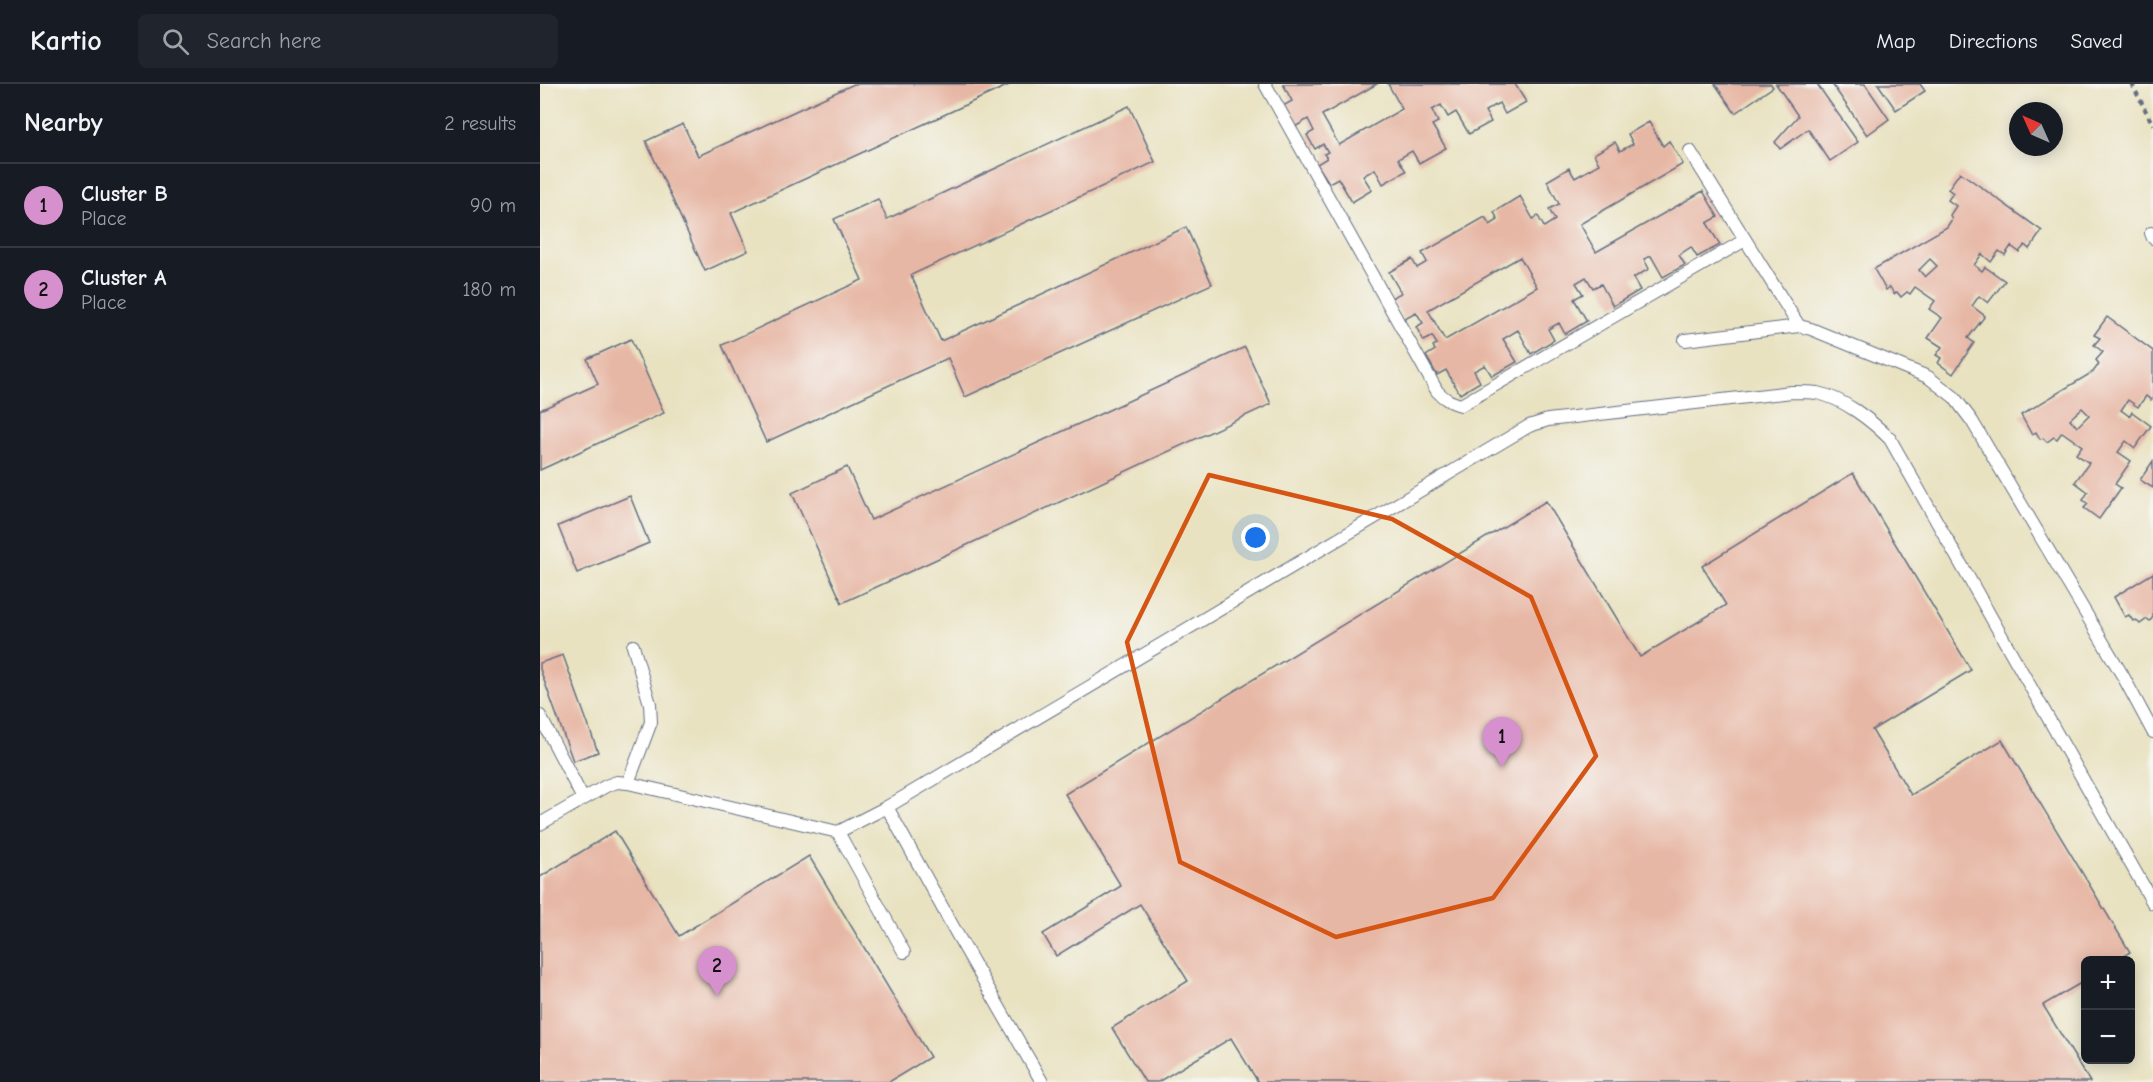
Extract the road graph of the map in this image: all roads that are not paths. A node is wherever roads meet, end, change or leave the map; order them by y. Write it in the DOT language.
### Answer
graph roads {
  1 [pos="1265,84"];
  2 [pos="1690,151"];
  3 [pos="1745,240"];
  4 [pos="1799,326"];
  5 [pos="1685,340"];
  6 [pos="633,646"];
  7 [pos="540,716"];
  8 [pos="2153,732"];
  9 [pos="628,783"];
  10 [pos="583,800"];
  11 [pos="886,807"];
  12 [pos="540,824"];
  13 [pos="838,832"];
  14 [pos="2153,903"];
  15 [pos="904,952"];
  16 [pos="1042,1082"];
  1 -- 3 [label="lane"];
  2 -- 3 [label="lane"];
  3 -- 4 [label="lane"];
  4 -- 5 [label="lane"];
  4 -- 8 [label="lane"];
  6 -- 9 [label="lane"];
  7 -- 10 [label="lane"];
  9 -- 10 [label="lane"];
  9 -- 13 [label="lane"];
  10 -- 12 [label="lane"];
  11 -- 13 [label="lane"];
  11 -- 14 [label="lane"];
  11 -- 16 [label="lane"];
  13 -- 15 [label="lane"];
}
